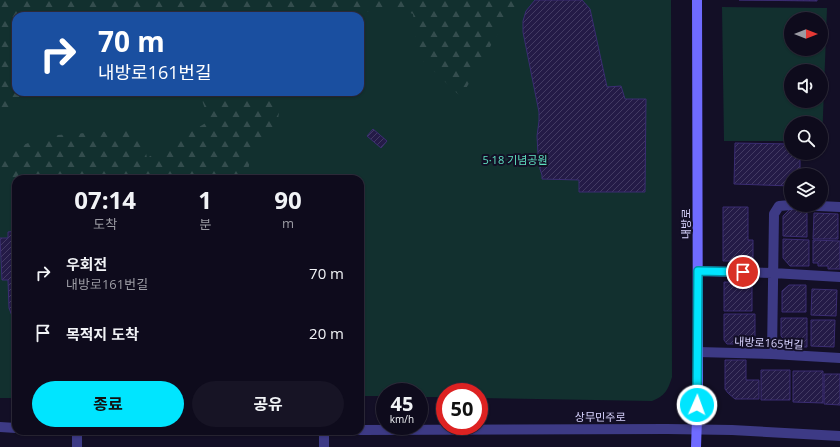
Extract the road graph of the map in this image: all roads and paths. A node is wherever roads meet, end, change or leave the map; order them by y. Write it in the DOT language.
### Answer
graph roads {
  1 [pos="697,0"];
  2 [pos="784,206"];
  3 [pos="828,207"];
  4 [pos="840,208"];
  5 [pos="698,271"];
  6 [pos="773,273"];
  7 [pos="840,276"];
  8 [pos="698,352"];
  9 [pos="772,354"];
  10 [pos="840,358"];
  11 [pos="0,427"];
  12 [pos="12,428"];
  13 [pos="696,429"];
  14 [pos="364,430"];
  15 [pos="77,435"];
  16 [pos="324,435"];
  17 [pos="840,436"];
  18 [pos="77,447"];
  19 [pos="324,447"];
  20 [pos="696,447"];
  1 -- 5 [label="street, 내방로"];
  2 -- 6 [label="street"];
  3 -- 4 [label="street"];
  5 -- 6 [label="street"];
  5 -- 8 [label="street, 내방로"];
  6 -- 7 [label="street"];
  6 -- 9 [label="street"];
  8 -- 9 [label="street, 내방로165번길"];
  8 -- 13 [label="street, 내방로"];
  9 -- 10 [label="street, 내방로165번길"];
  11 -- 12 [label="street"];
  13 -- 14 [label="street, 상무민주로"];
  13 -- 17 [label="street, 상무민주로"];
  13 -- 20 [label="street, 내방로"];
  15 -- 18 [label="street"];
  16 -- 19 [label="street"];
}
